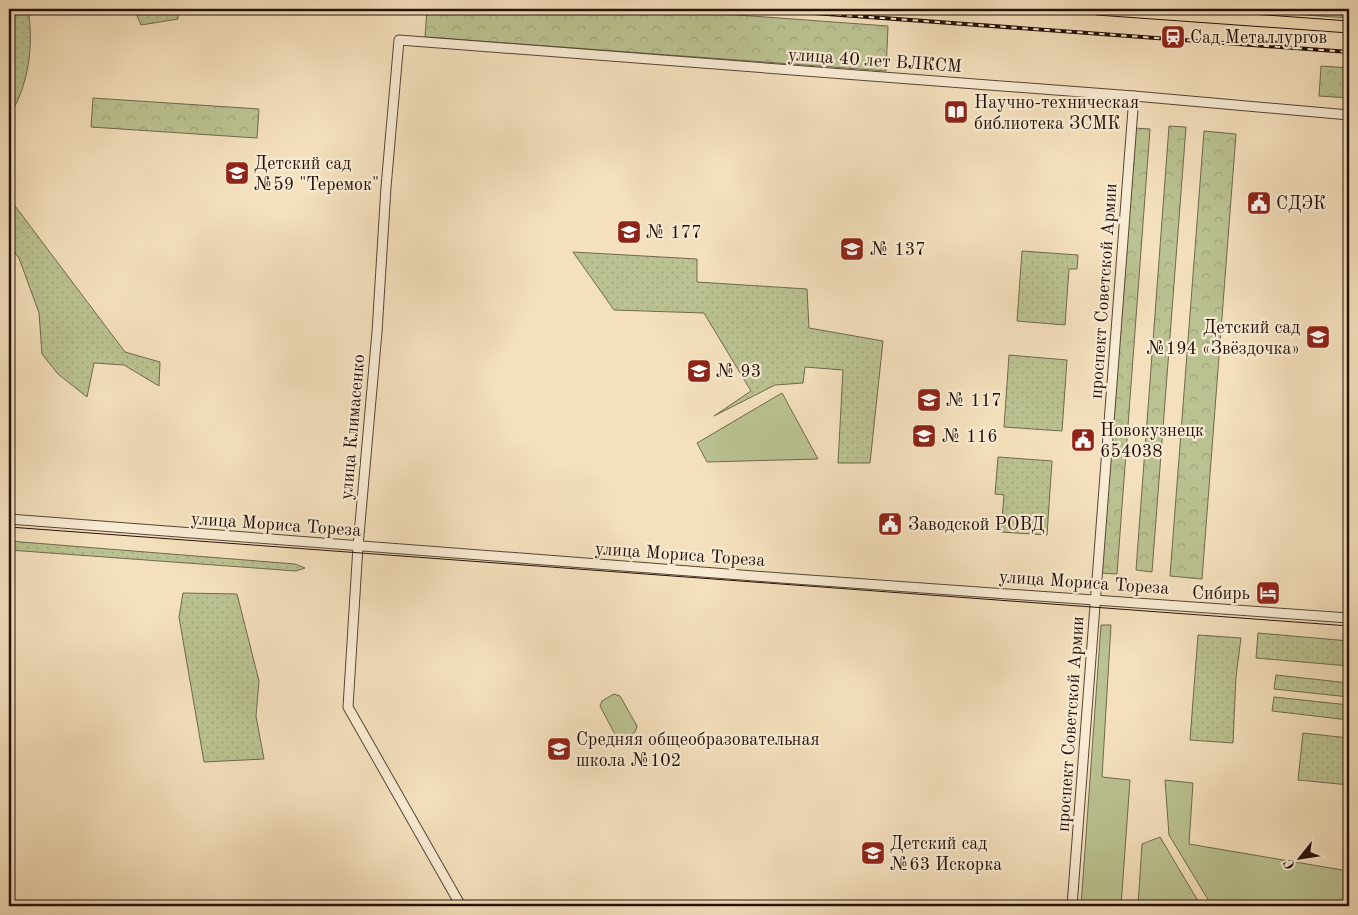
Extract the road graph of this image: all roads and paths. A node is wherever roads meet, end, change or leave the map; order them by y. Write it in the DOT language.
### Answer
graph roads {
  1 [pos="1097,9"];
  2 [pos="1349,26"];
  3 [pos="399,40"];
  4 [pos="1134,96"];
  5 [pos="1349,115"];
  6 [pos="9,519"];
  7 [pos="358,546"];
  8 [pos="1096,599"];
  9 [pos="1349,618"];
  10 [pos="461,906"];
  11 [pos="1072,906"];
  1 -- 2 [label="main road"];
  3 -- 4 [label="street, улица 40 лет ВЛКСМ"];
  3 -- 7 [label="street, улица Климасенко"];
  4 -- 5 [label="street, улица 40 лет ВЛКСМ"];
  4 -- 8 [label="street, проспект Советской Армии"];
  6 -- 7 [label="street, улица Мориса Тореза"];
  7 -- 8 [label="street, улица Мориса Тореза"];
  7 -- 10 [label="street, улица Климасенко"];
  8 -- 9 [label="street, улица Мориса Тореза"];
  8 -- 11 [label="street, проспект Советской Армии"];
}
